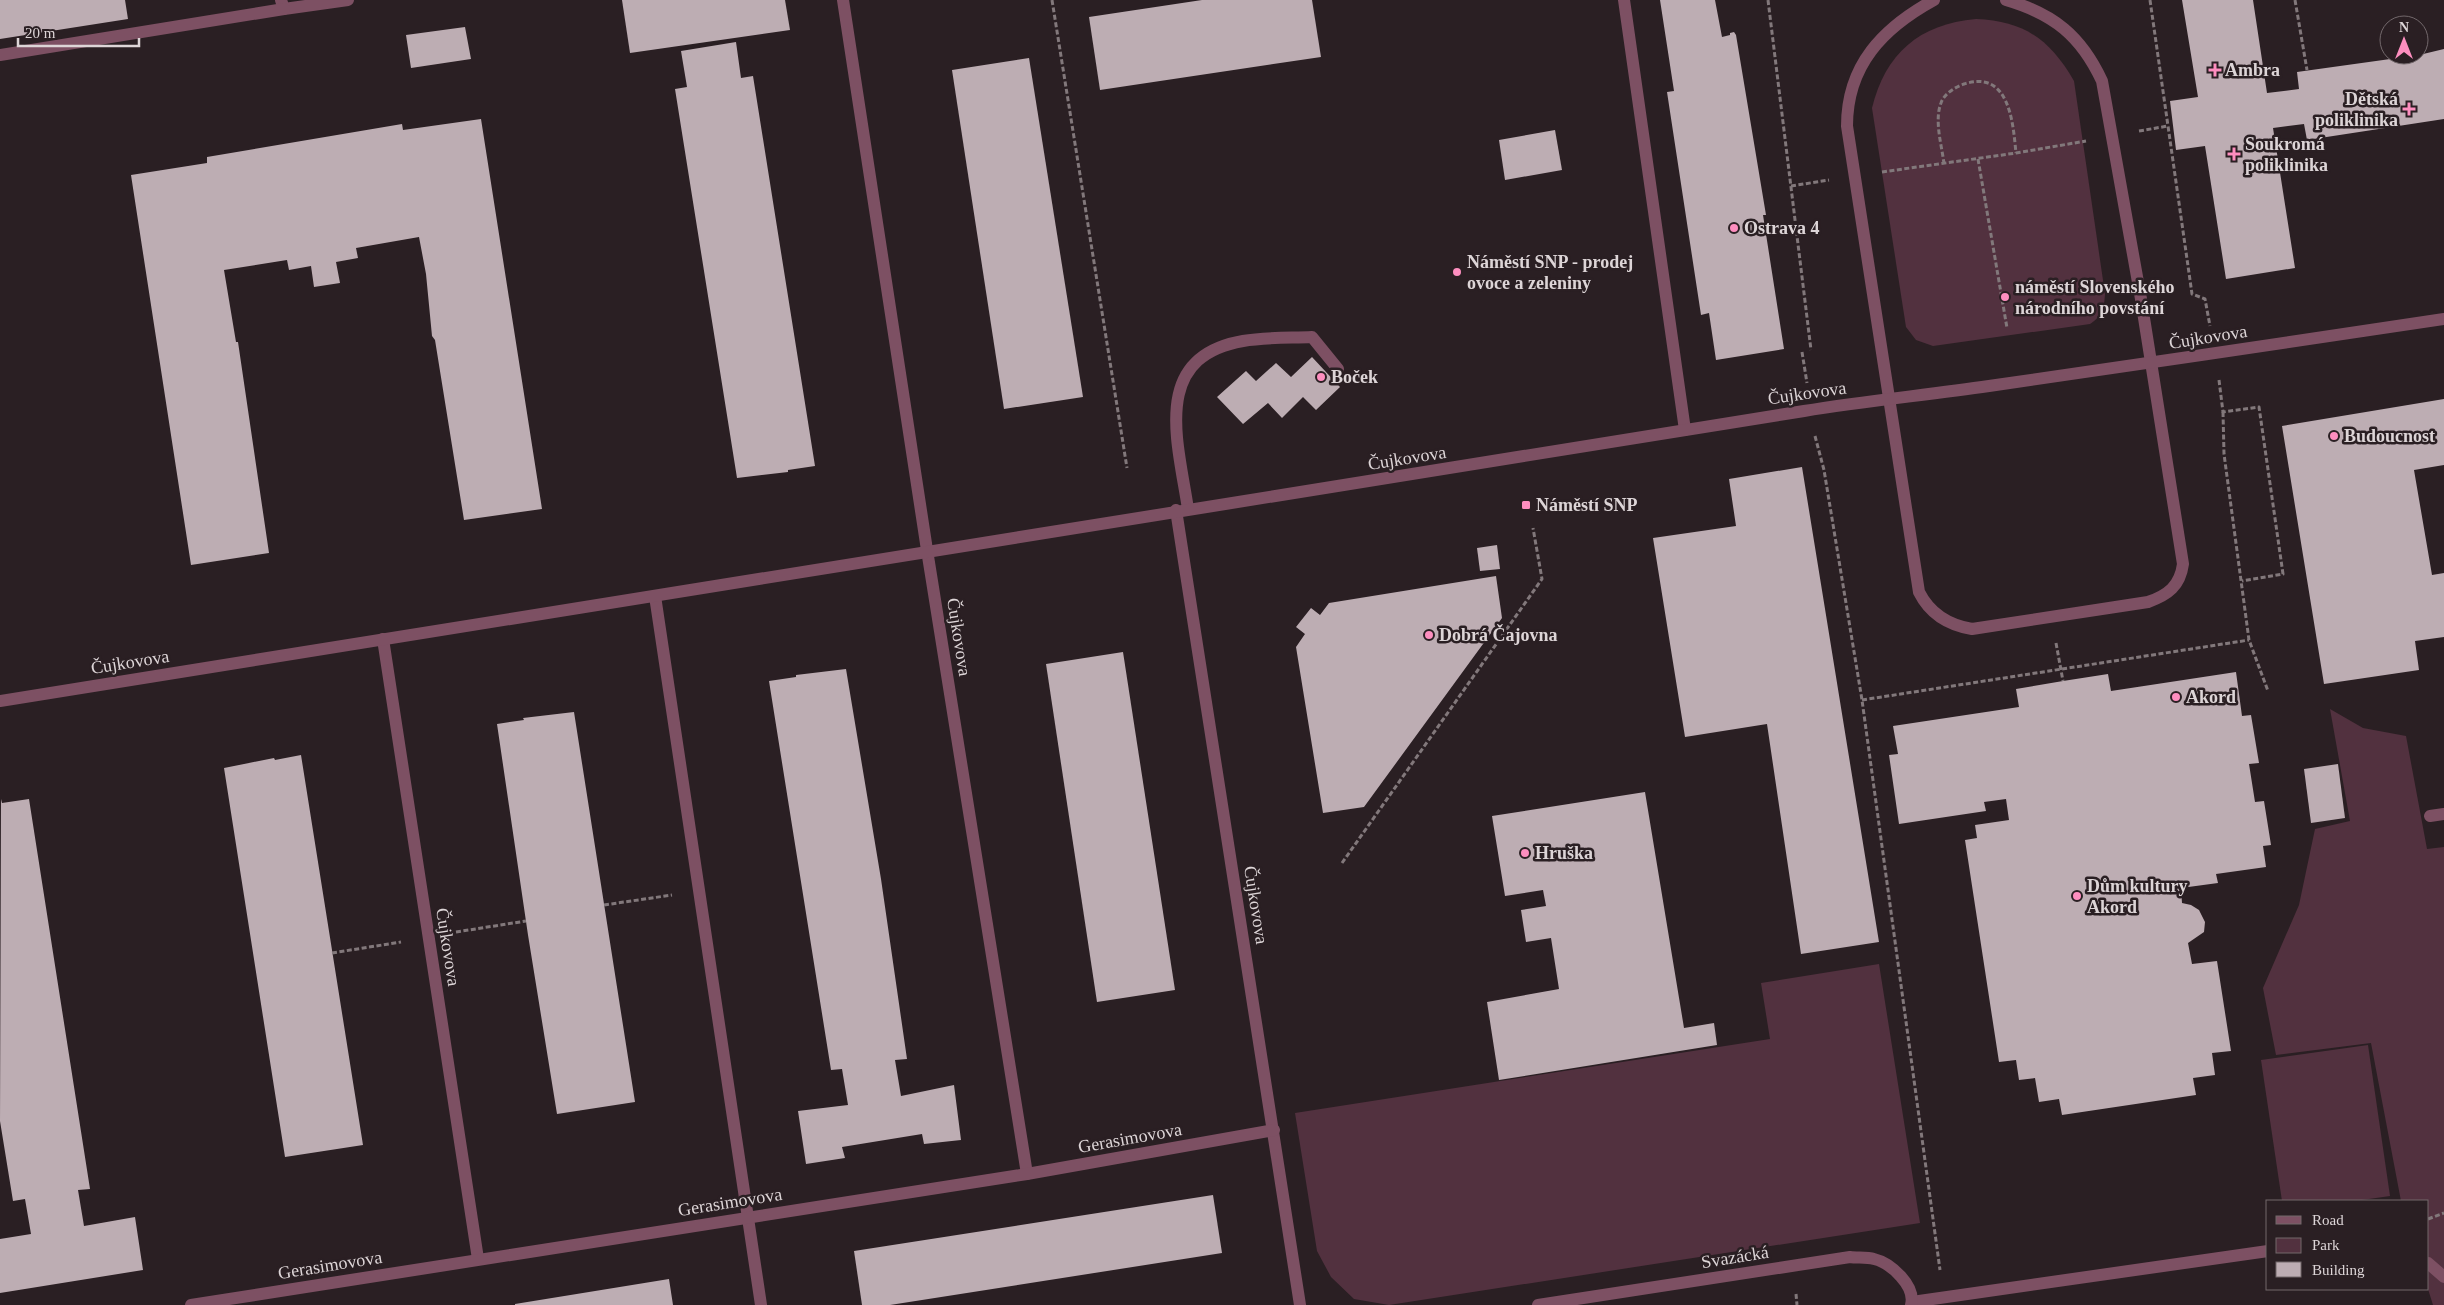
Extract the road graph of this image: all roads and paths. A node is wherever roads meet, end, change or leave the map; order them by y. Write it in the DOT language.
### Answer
graph roads {
  1 [pos="348,0"];
  2 [pos="843,0"];
  3 [pos="1052,0"];
  4 [pos="1624,0"];
  5 [pos="1768,0"];
  6 [pos="1934,0"];
  7 [pos="2006,0"];
  8 [pos="2150,0"];
  9 [pos="2295,0"];
  10 [pos="282,5"];
  11 [pos="0,55"];
  12 [pos="2308,70"];
  13 [pos="2168,126"];
  14 [pos="2112,136"];
  15 [pos="2016,153"];
  16 [pos="1978,159"];
  17 [pos="1944,164"];
  18 [pos="1854,176"];
  19 [pos="1791,186"];
  20 [pos="2444,319"];
  21 [pos="2007,328"];
  22 [pos="1811,350"];
  23 [pos="1802,352"];
  24 [pos="2215,353"];
  25 [pos="2151,363"];
  26 [pos="1338,369"];
  27 [pos="1888,400"];
  28 [pos="1811,410"];
  29 [pos="2223,412"];
  30 [pos="1685,430"];
  31 [pos="1127,468"];
  32 [pos="1182,509"];
  33 [pos="1533,528"];
  34 [pos="927,550"];
  35 [pos="2242,582"];
  36 [pos="656,596"];
  37 [pos="2052,618"];
  38 [pos="383,639"];
  39 [pos="2249,640"];
  40 [pos="2061,669"];
  41 [pos="2063,681"];
  42 [pos="2268,690"];
  43 [pos="1862,700"];
  44 [pos="0,701"];
  45 [pos="2444,814"];
  46 [pos="2430,816"];
  47 [pos="1342,863"];
  48 [pos="700,890"];
  49 [pos="604,905"];
  50 [pos="1274,1130"];
  51 [pos="1027,1174"];
  52 [pos="2444,1213"];
  53 [pos="748,1217"];
  54 [pos="2429,1219"];
  55 [pos="2266,1251"];
  56 [pos="478,1260"];
  57 [pos="2429,1264"];
  58 [pos="2444,1277"];
  59 [pos="1944,1297"];
  60 [pos="1912,1303"];
  61 [pos="191,1305"];
  62 [pos="761,1305"];
  63 [pos="1300,1305"];
  64 [pos="1538,1305"];
  1 -- 10 [label="street"];
  2 -- 34 [label="street"];
  3 -- 31 [label="path"];
  4 -- 30 [label="street"];
  5 -- 19 [label="path"];
  6 -- 18 [label="street"];
  7 -- 14 [label="street"];
  8 -- 13 [label="path"];
  9 -- 12 [label="path"];
  10 -- 11 [label="street"];
  13 -- 14 [label="path"];
  13 -- 24 [label="path"];
  14 -- 15 [label="path"];
  14 -- 25 [label="street"];
  15 -- 16 [label="path"];
  15 -- 17 [label="path"];
  16 -- 17 [label="path"];
  16 -- 21 [label="path"];
  17 -- 18 [label="path"];
  18 -- 19 [label="path"];
  18 -- 27 [label="street"];
  19 -- 22 [label="path"];
  20 -- 24 [label="street, Čujkovova"];
  23 -- 28 [label="path"];
  24 -- 25 [label="street, Čujkovova"];
  24 -- 29 [label="path"];
  25 -- 27 [label="street, Čujkovova"];
  25 -- 37 [label="street"];
  26 -- 32 [label="street"];
  27 -- 28 [label="street, Čujkovova"];
  27 -- 37 [label="street"];
  28 -- 30 [label="street, Čujkovova"];
  28 -- 43 [label="path"];
  29 -- 35 [label="path"];
  29 -- 35 [label="path"];
  30 -- 32 [label="street, Čujkovova"];
  32 -- 34 [label="street, Čujkovova"];
  32 -- 50 [label="street, Čujkovova"];
  33 -- 47 [label="path"];
  34 -- 36 [label="street, Čujkovova"];
  34 -- 51 [label="street, Čujkovova"];
  35 -- 39 [label="path"];
  36 -- 38 [label="street, Čujkovova"];
  36 -- 48 [label="street"];
  37 -- 40 [label="path"];
  38 -- 44 [label="street, Čujkovova"];
  38 -- 56 [label="street, Čujkovova"];
  39 -- 40 [label="path"];
  39 -- 42 [label="path"];
  40 -- 41 [label="path"];
  40 -- 43 [label="path"];
  43 -- 59 [label="path"];
  45 -- 46 [label="street"];
  48 -- 49 [label="path"];
  48 -- 53 [label="street"];
  50 -- 51 [label="street, Gerasimovova"];
  50 -- 63 [label="street, Čujkovova"];
  51 -- 53 [label="street, Gerasimovova"];
  52 -- 54 [label="path"];
  53 -- 56 [label="street, Gerasimovova"];
  53 -- 62 [label="street"];
  55 -- 59 [label="street"];
  56 -- 61 [label="street, Gerasimovova"];
  57 -- 58 [label="street"];
  59 -- 60 [label="street"];
  60 -- 64 [label="street, Svazácká"];
}
